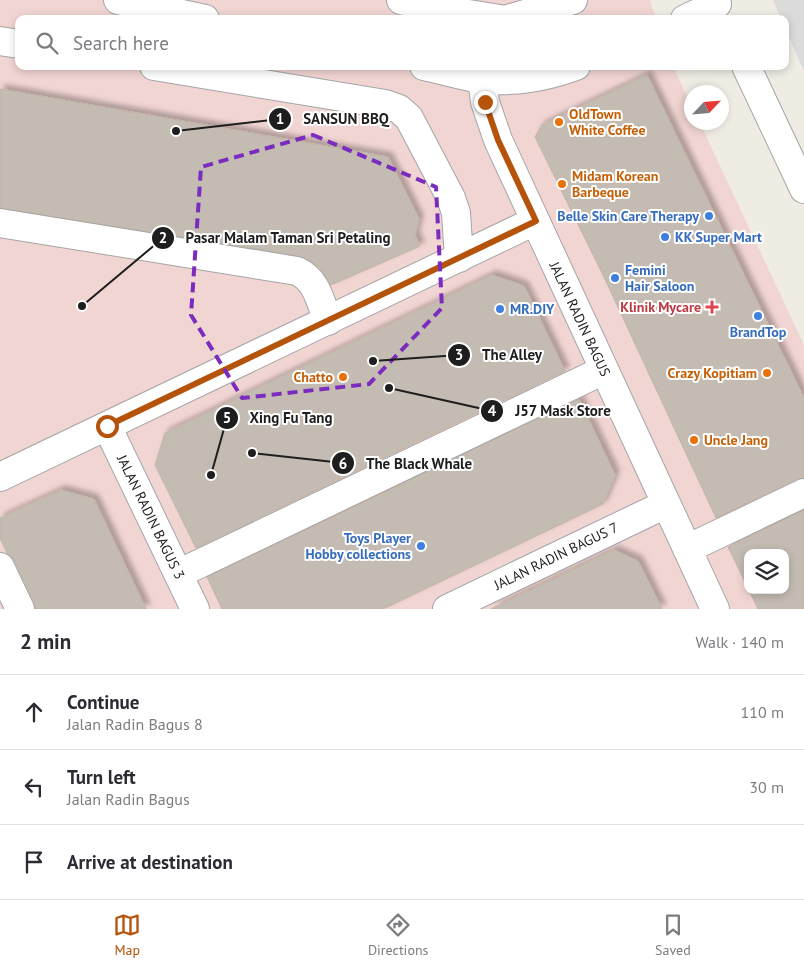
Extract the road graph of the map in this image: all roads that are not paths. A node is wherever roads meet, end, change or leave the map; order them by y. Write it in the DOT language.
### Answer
graph roads {
  1 [pos="118,0"];
  2 [pos="401,0"];
  3 [pos="573,0"];
  4 [pos="682,0"];
  5 [pos="719,8"];
  6 [pos="187,15"];
  7 [pos="471,15"];
  8 [pos="522,15"];
  9 [pos="673,15"];
  10 [pos="697,15"];
  11 [pos="0,41"];
  12 [pos="15,43"];
  13 [pos="178,70"];
  14 [pos="442,70"];
  15 [pos="565,70"];
  16 [pos="746,70"];
  17 [pos="482,79"];
  18 [pos="804,189"];
  19 [pos="536,221"];
  20 [pos="0,223"];
  21 [pos="459,258"];
  22 [pos="328,320"];
  23 [pos="604,370"];
  24 [pos="107,426"];
  25 [pos="0,477"];
  26 [pos="804,493"];
  27 [pos="666,504"];
  28 [pos="687,550"];
  29 [pos="0,567"];
  30 [pos="178,574"];
  31 [pos="20,609"];
  32 [pos="195,609"];
  33 [pos="447,609"];
  34 [pos="715,609"];
  1 -- 6 [label="street"];
  2 -- 7 [label="street"];
  3 -- 8 [label="street"];
  4 -- 9 [label="street"];
  5 -- 10 [label="street"];
  11 -- 12 [label="street"];
  13 -- 21 [label="street"];
  14 -- 17 [label="street"];
  15 -- 17 [label="street"];
  16 -- 18 [label="street"];
  17 -- 19 [label="street, JALAN RADIN BAGUS"];
  19 -- 21 [label="street"];
  19 -- 23 [label="street, JALAN RADIN BAGUS"];
  20 -- 22 [label="street"];
  21 -- 22 [label="street"];
  22 -- 24 [label="street"];
  23 -- 27 [label="street, JALAN RADIN BAGUS"];
  23 -- 30 [label="street"];
  24 -- 25 [label="street"];
  24 -- 30 [label="street, JALAN RADIN BAGUS 3"];
  26 -- 28 [label="street"];
  27 -- 28 [label="street, JALAN RADIN BAGUS"];
  27 -- 33 [label="street, JALAN RADIN BAGUS 7"];
  28 -- 34 [label="street, JALAN RADIN BAGUS"];
  29 -- 31 [label="street"];
  30 -- 32 [label="street, JALAN RADIN BAGUS 3"];
}
